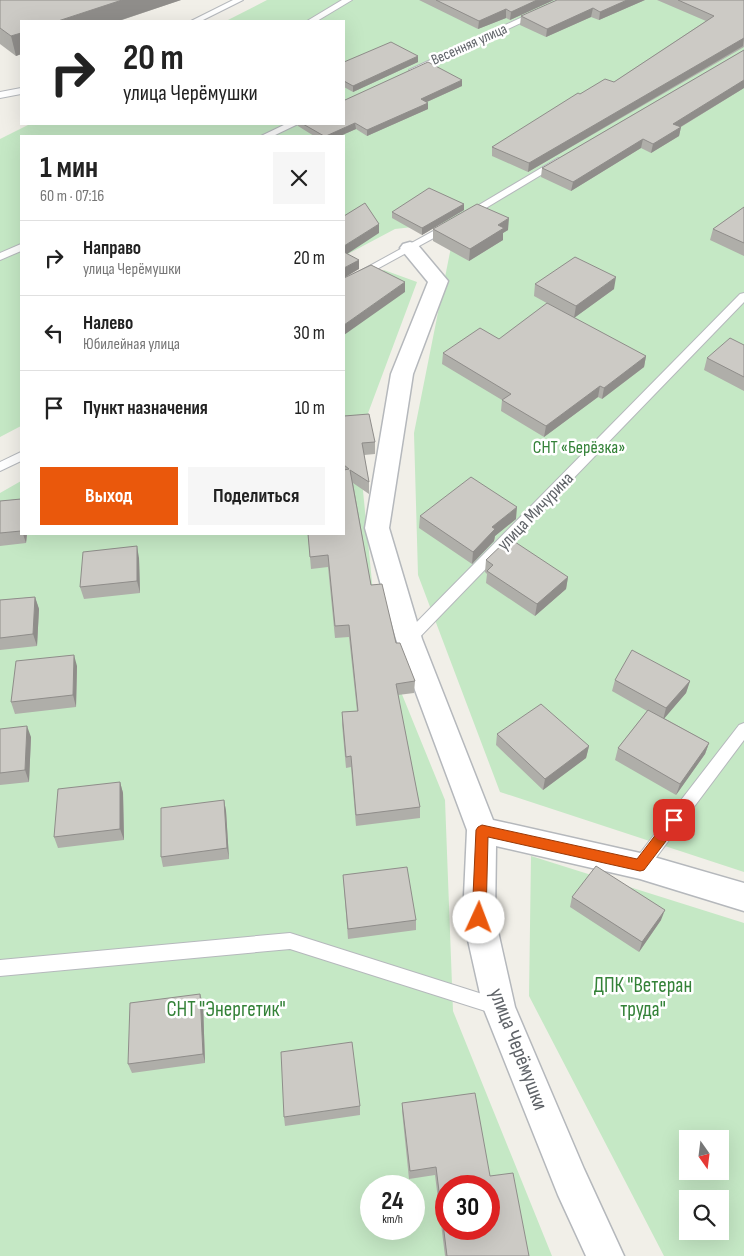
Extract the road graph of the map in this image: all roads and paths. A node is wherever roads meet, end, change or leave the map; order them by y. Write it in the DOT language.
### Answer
graph roads {
  1 [pos="239,0"];
  2 [pos="348,0"];
  3 [pos="566,0"];
  4 [pos="197,20"];
  5 [pos="313,20"];
  6 [pos="406,73"];
  7 [pos="20,91"];
  8 [pos="0,95"];
  9 [pos="291,125"];
  10 [pos="268,135"];
  11 [pos="564,157"];
  12 [pos="20,247"];
  13 [pos="410,248"];
  14 [pos="0,256"];
  15 [pos="345,283"];
  16 [pos="744,296"];
  17 [pos="20,457"];
  18 [pos="0,468"];
  19 [pos="409,639"];
  20 [pos="744,729"];
  21 [pos="482,830"];
  22 [pos="640,866"];
  23 [pos="744,897"];
  24 [pos="0,968"];
  25 [pos="499,1007"];
  26 [pos="605,1256"];
  1 -- 4 [label="lane"];
  2 -- 5 [label="lane"];
  3 -- 6 [label="lane, Весенняя улица"];
  7 -- 8 [label="lane"];
  9 -- 10 [label="lane"];
  11 -- 13 [label="lane"];
  12 -- 14 [label="lane"];
  13 -- 15 [label="lane"];
  13 -- 19 [label="street"];
  16 -- 19 [label="lane, улица Мичурина"];
  17 -- 18 [label="lane"];
  19 -- 21 [label="street"];
  20 -- 22 [label="lane"];
  21 -- 22 [label="street"];
  21 -- 25 [label="street, улица Черёмушки"];
  22 -- 23 [label="street"];
  24 -- 25 [label="lane"];
  25 -- 26 [label="street, улица Черёмушки"];
}
